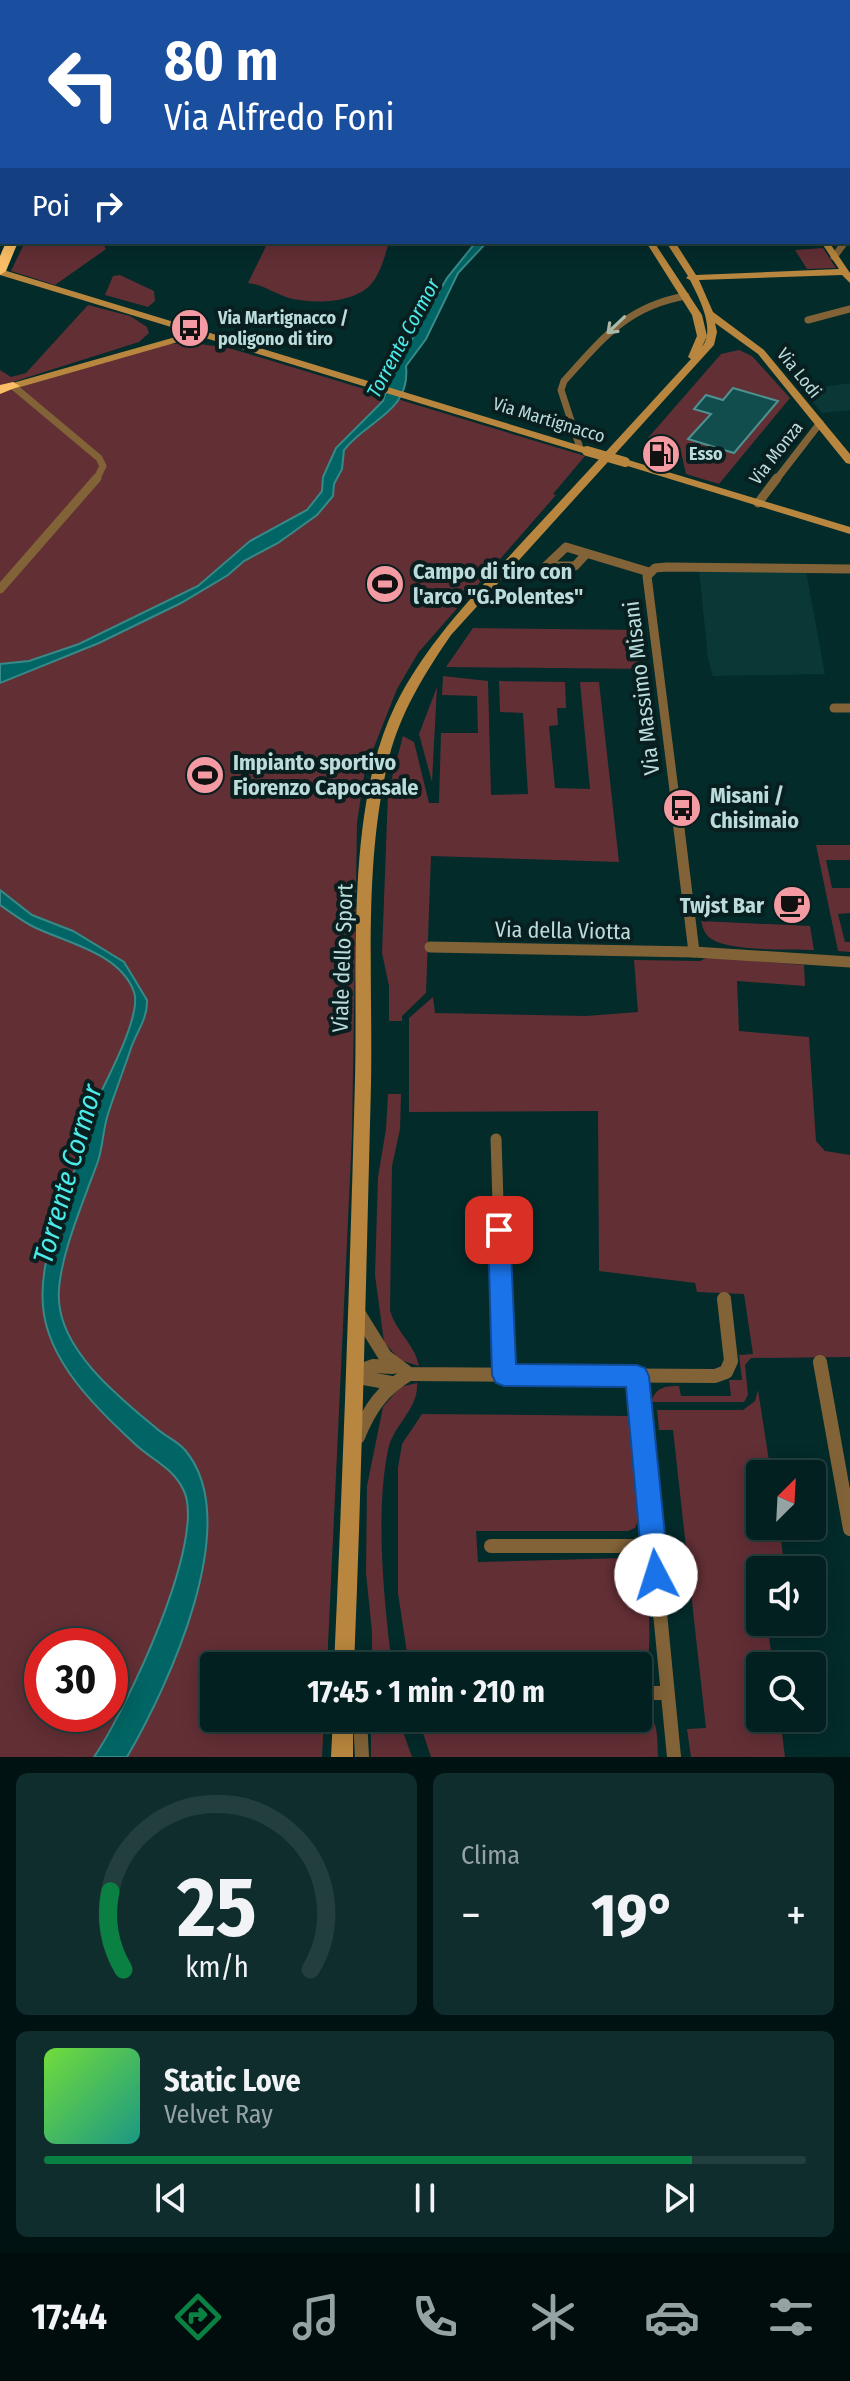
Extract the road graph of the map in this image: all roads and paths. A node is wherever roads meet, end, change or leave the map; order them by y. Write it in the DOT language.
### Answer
graph roads {
  1 [pos="11,244"];
  2 [pos="651,244"];
  3 [pos="659,244"];
  4 [pos="671,244"];
  5 [pos="847,244"];
  6 [pos="659,255"];
  7 [pos="0,272"];
  8 [pos="847,276"];
  9 [pos="691,278"];
  10 [pos="675,280"];
  11 [pos="686,296"];
  12 [pos="850,309"];
  13 [pos="138,315"];
  14 [pos="697,315"];
  15 [pos="711,319"];
  16 [pos="808,320"];
  17 [pos="187,330"];
  18 [pos="747,341"];
  19 [pos="165,343"];
  20 [pos="711,343"];
  21 [pos="237,345"];
  22 [pos="126,352"];
  23 [pos="690,363"];
  24 [pos="6,388"];
  25 [pos="820,423"];
  26 [pos="583,450"];
  27 [pos="850,461"];
  28 [pos="758,503"];
  29 [pos="850,531"];
  30 [pos="586,554"];
  31 [pos="850,569"];
  32 [pos="649,572"];
  33 [pos="0,589"];
  34 [pos="834,708"];
  35 [pos="850,708"];
  36 [pos="430,947"];
  37 [pos="694,952"];
  38 [pos="850,962"];
  39 [pos="496,1139"];
  40 [pos="724,1299"];
  41 [pos="358,1312"];
  42 [pos="820,1362"];
  43 [pos="395,1368"];
  44 [pos="357,1372"];
  45 [pos="409,1374"];
  46 [pos="504,1375"];
  47 [pos="637,1376"];
  48 [pos="391,1383"];
  49 [pos="354,1447"];
  50 [pos="850,1529"];
  51 [pos="491,1546"];
  52 [pos="653,1546"];
  53 [pos="345,1652"];
  54 [pos="652,1693"];
  55 [pos="667,1693"];
  56 [pos="343,1732"];
  57 [pos="361,1732"];
  58 [pos="342,1757"];
  59 [pos="362,1757"];
  60 [pos="674,1757"];
  1 -- 7 [label="highway"];
  2 -- 6 [label="street"];
  3 -- 6 [label="street"];
  4 -- 9 [label="street"];
  5 -- 8 [label="street"];
  6 -- 10 [label="street"];
  7 -- 13 [label="street, Via Martignacco"];
  8 -- 9 [label="street"];
  9 -- 10 [label="street"];
  9 -- 15 [label="street"];
  10 -- 11 [label="street"];
  11 -- 14 [label="street"];
  11 -- 26 [label="street, one-way"];
  12 -- 16 [label="street"];
  13 -- 17 [label="street, Via Martignacco"];
  13 -- 22 [label="street, Via Martignacco"];
  14 -- 15 [label="street, Via Lodi"];
  14 -- 23 [label="street, Viale dello Sport"];
  15 -- 18 [label="street, Via Lodi"];
  15 -- 20 [label="street"];
  17 -- 19 [label="street, Via Martignacco"];
  17 -- 21 [label="street, Via Martignacco"];
  17 -- 22 [label="street, Via Martignacco"];
  18 -- 20 [label="street"];
  18 -- 25 [label="street, Via Lodi"];
  19 -- 21 [label="street, Via Martignacco"];
  19 -- 22 [label="street, Via Martignacco"];
  20 -- 23 [label="street, Viale dello Sport"];
  21 -- 26 [label="street, Via Martignacco"];
  22 -- 24 [label="street, Via Martignacco"];
  23 -- 41 [label="street, Viale dello Sport"];
  24 -- 33 [label="street"];
  25 -- 27 [label="street, Via Lodi"];
  25 -- 28 [label="street, Via Monza"];
  26 -- 28 [label="street, Via Martignacco, bridge"];
  28 -- 29 [label="street, Via Martignacco"];
  30 -- 32 [label="street"];
  31 -- 32 [label="street, Via Massimo Misani"];
  32 -- 37 [label="street, Via Massimo Misani"];
  34 -- 35 [label="street"];
  36 -- 37 [label="street, Via della Viotta"];
  37 -- 38 [label="street, Via della Viotta"];
  39 -- 46 [label="street"];
  40 -- 47 [label="street"];
  41 -- 43 [label="street"];
  41 -- 44 [label="street, Viale dello Sport"];
  42 -- 50 [label="street"];
  43 -- 44 [label="street"];
  43 -- 45 [label="street"];
  44 -- 48 [label="street"];
  44 -- 49 [label="street, Viale dello Sport"];
  45 -- 46 [label="street"];
  45 -- 48 [label="street"];
  46 -- 47 [label="street"];
  47 -- 52 [label="street"];
  48 -- 49 [label="street"];
  49 -- 53 [label="street, Viale dello Sport"];
  51 -- 52 [label="street"];
  52 -- 55 [label="street"];
  54 -- 55 [label="street"];
  55 -- 60 [label="street"];
  56 -- 58 [label="street"];
  57 -- 59 [label="street"];
}
